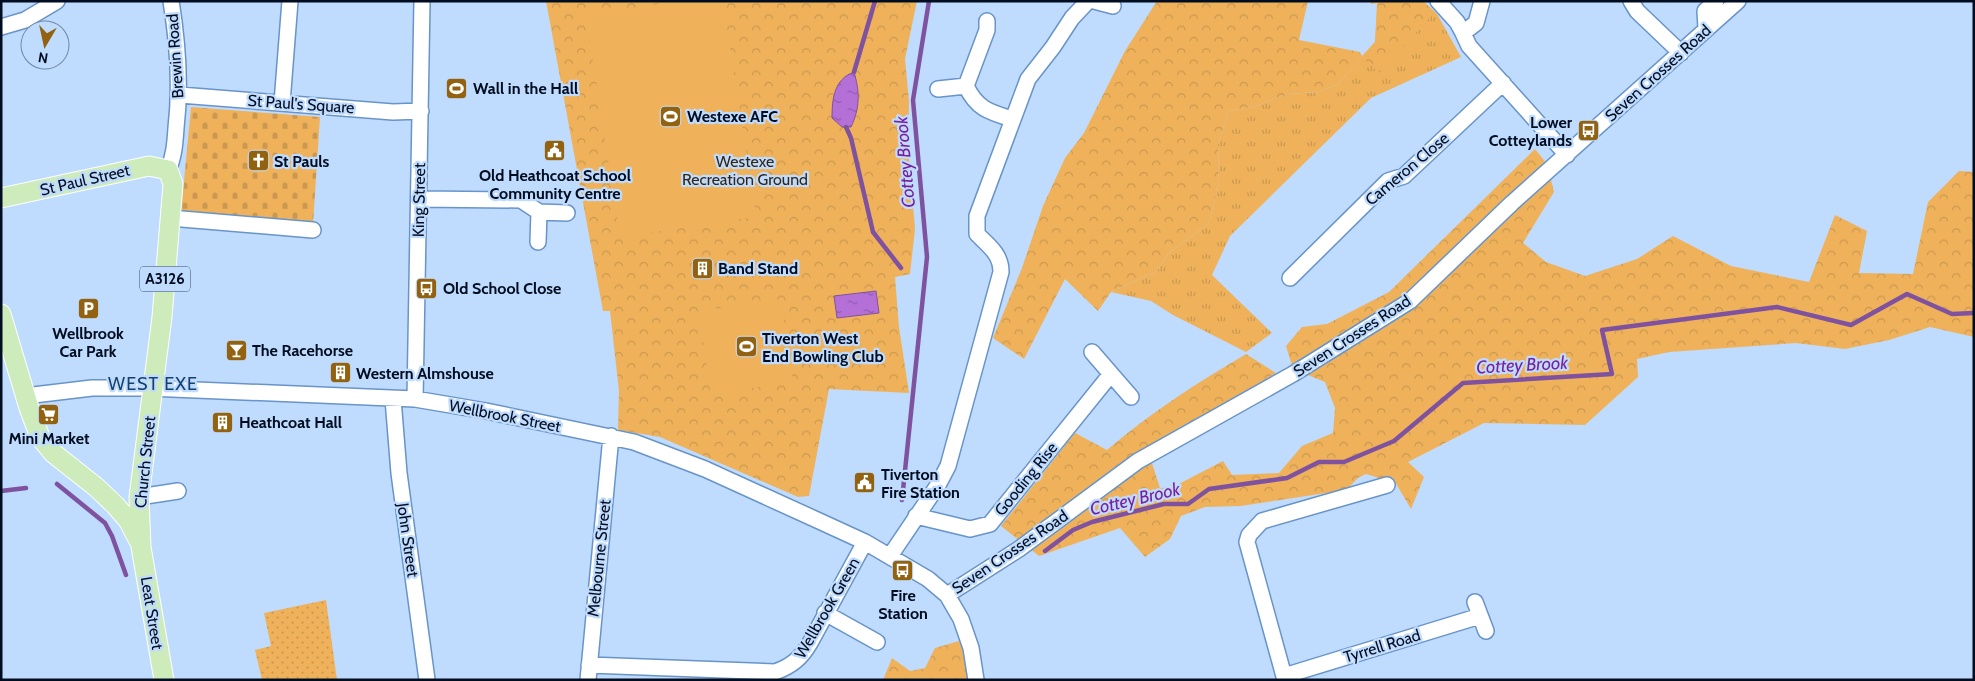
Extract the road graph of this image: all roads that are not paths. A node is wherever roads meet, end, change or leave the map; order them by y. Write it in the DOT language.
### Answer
graph roads {
  1 [pos="57,1"];
  2 [pos="171,1"];
  3 [pos="290,1"];
  4 [pos="422,1"];
  5 [pos="1088,1"];
  6 [pos="1094,1"];
  7 [pos="1438,1"];
  8 [pos="1482,1"];
  9 [pos="1631,1"];
  10 [pos="1716,1"];
  11 [pos="1738,1"];
  12 [pos="1113,6"];
  13 [pos="987,21"];
  14 [pos="1,27"];
  15 [pos="1706,28"];
  16 [pos="1463,33"];
  17 [pos="1681,53"];
  18 [pos="1503,82"];
  19 [pos="966,86"];
  20 [pos="938,89"];
  21 [pos="180,95"];
  22 [pos="282,103"];
  23 [pos="422,111"];
  24 [pos="1012,119"];
  25 [pos="1567,155"];
  26 [pos="168,170"];
  27 [pos="1,198"];
  28 [pos="419,199"];
  29 [pos="539,212"];
  30 [pos="567,213"];
  31 [pos="170,218"];
  32 [pos="313,230"];
  33 [pos="538,242"];
  34 [pos="1290,278"];
  35 [pos="1,314"];
  36 [pos="1092,352"];
  37 [pos="1111,374"];
  38 [pos="153,388"];
  39 [pos="25,396"];
  40 [pos="1131,397"];
  41 [pos="393,399"];
  42 [pos="415,399"];
  43 [pos="611,436"];
  44 [pos="142,465"];
  45 [pos="1387,485"];
  46 [pos="178,490"];
  47 [pos="139,497"];
  48 [pos="115,505"];
  49 [pos="916,516"];
  50 [pos="865,542"];
  51 [pos="142,547"];
  52 [pos="890,556"];
  53 [pos="947,596"];
  54 [pos="825,613"];
  55 [pos="1486,631"];
  56 [pos="877,642"];
  57 [pos="588,672"];
  58 [pos="666,674"];
  59 [pos="756,675"];
  60 [pos="1284,678"];
  61 [pos="164,680"];
  62 [pos="427,680"];
  63 [pos="976,680"];
  1 -- 14 [label="street"];
  2 -- 21 [label="street, Brewin Road"];
  3 -- 22 [label="street"];
  4 -- 23 [label="street, King Street"];
  5 -- 24 [label="street"];
  6 -- 12 [label="street"];
  7 -- 16 [label="street"];
  8 -- 16 [label="street"];
  9 -- 17 [label="street"];
  10 -- 15 [label="street"];
  11 -- 15 [label="street, Seven Crosses Road"];
  13 -- 19 [label="street"];
  15 -- 17 [label="street, Seven Crosses Road"];
  16 -- 18 [label="street"];
  17 -- 25 [label="street, Seven Crosses Road"];
  18 -- 25 [label="street"];
  18 -- 34 [label="street, Cameron Close"];
  19 -- 20 [label="street"];
  19 -- 24 [label="street"];
  21 -- 22 [label="street, St Paul's Square"];
  21 -- 26 [label="street, Brewin Road"];
  22 -- 23 [label="street, St Paul's Square"];
  23 -- 28 [label="street, King Street"];
  24 -- 49 [label="street"];
  25 -- 53 [label="street, Seven Crosses Road"];
  26 -- 27 [label="main road, St Paul Street"];
  26 -- 31 [label="main road, Church Street / A3126"];
  28 -- 29 [label="street"];
  28 -- 42 [label="street, King Street"];
  29 -- 30 [label="street"];
  29 -- 33 [label="street"];
  31 -- 32 [label="street"];
  31 -- 38 [label="main road, Church Street / A3126"];
  35 -- 39 [label="main road, A3126"];
  36 -- 37 [label="street"];
  37 -- 40 [label="street"];
  37 -- 49 [label="street, Gooding Rise"];
  38 -- 39 [label="street, Wellbrook Street"];
  38 -- 41 [label="street, Wellbrook Street"];
  38 -- 44 [label="main road, Church Street / A3126"];
  39 -- 48 [label="main road, A3126"];
  41 -- 42 [label="street, Wellbrook Street"];
  41 -- 62 [label="street, John Street"];
  42 -- 43 [label="street, Wellbrook Street"];
  43 -- 50 [label="street, Wellbrook Street"];
  43 -- 57 [label="street, Melbourne Street"];
  44 -- 47 [label="main road, Church Street / A3126"];
  44 -- 48 [label="main road"];
  45 -- 60 [label="street"];
  46 -- 47 [label="street"];
  47 -- 51 [label="main road, Church Street / A3126"];
  48 -- 51 [label="main road, A3126"];
  49 -- 52 [label="street"];
  50 -- 52 [label="street, Wellbrook Street"];
  50 -- 54 [label="street, Wellbrook Green"];
  51 -- 61 [label="main road, Leat Street / A3126"];
  52 -- 53 [label="street, Wellbrook Street"];
  53 -- 63 [label="street, Wellbrook Street"];
  54 -- 56 [label="street"];
  54 -- 59 [label="street, Wellbrook Green"];
  55 -- 60 [label="street, Tyrrell Road"];
  57 -- 58 [label="street, Wellbrook Green"];
  58 -- 59 [label="street, Wellbrook Green"];
}
